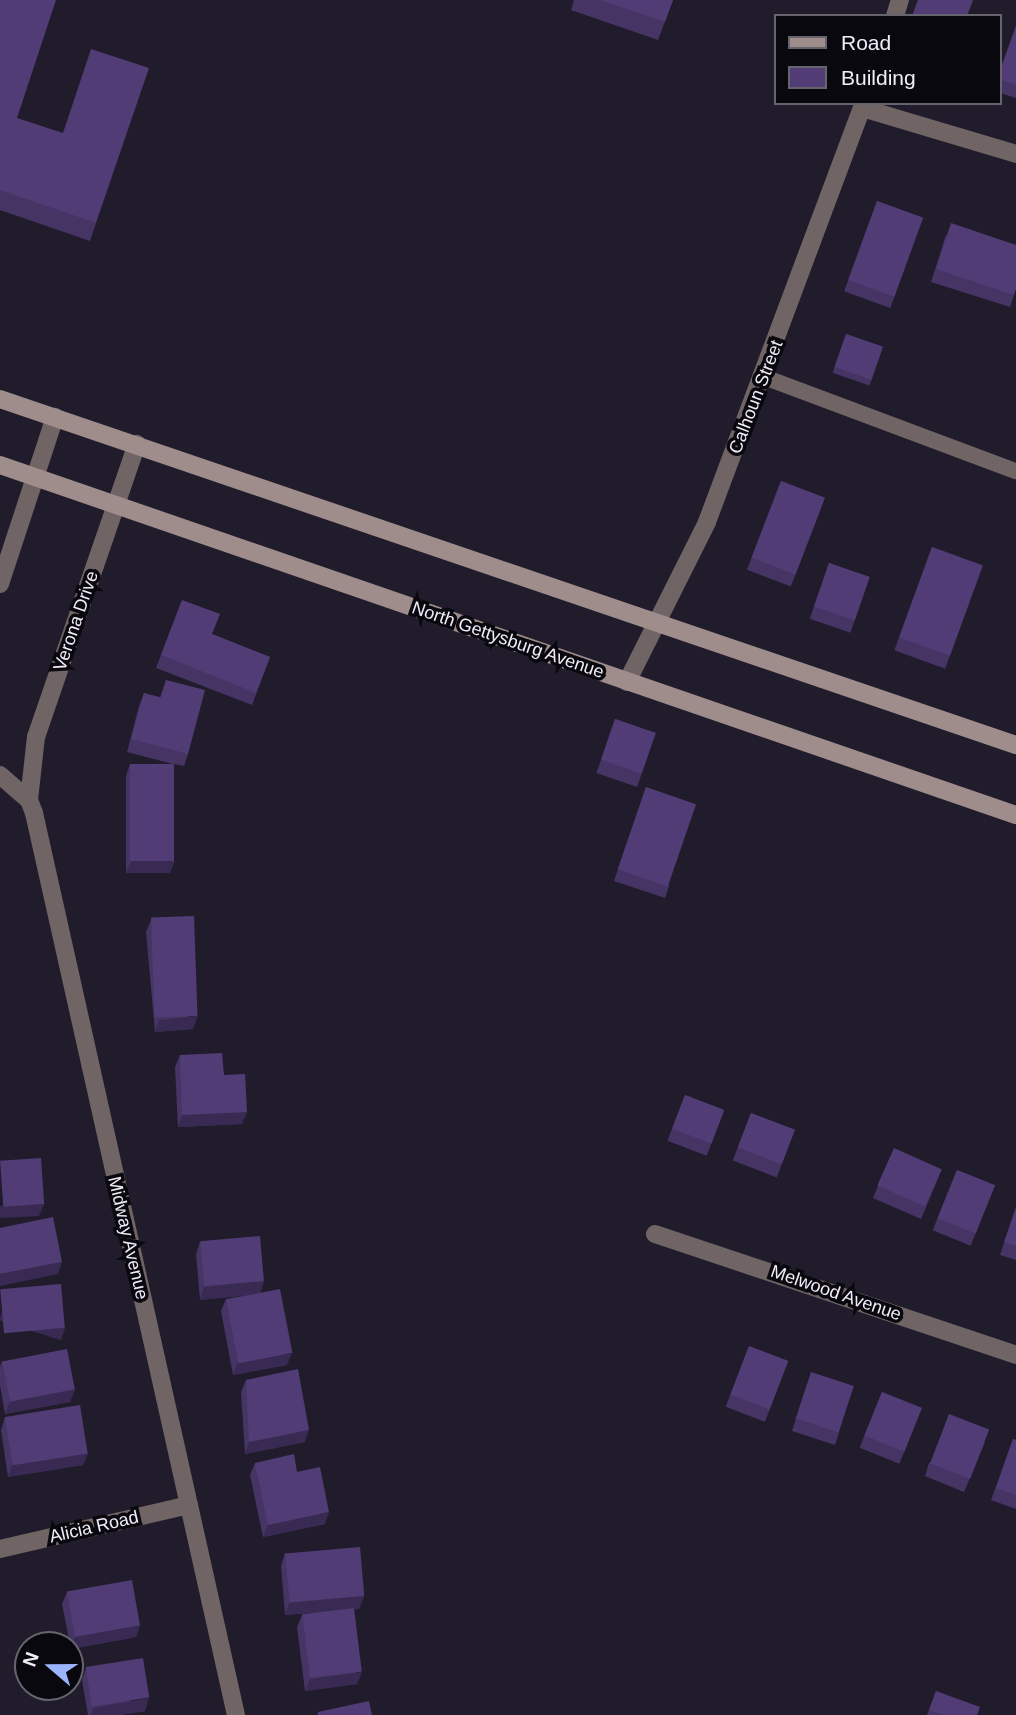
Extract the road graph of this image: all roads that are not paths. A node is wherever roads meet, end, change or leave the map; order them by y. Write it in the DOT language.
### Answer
graph roads {
  1 [pos="863,105"];
  2 [pos="1016,154"];
  3 [pos="764,377"];
  4 [pos="0,399"];
  5 [pos="55,417"];
  6 [pos="136,444"];
  7 [pos="0,465"];
  8 [pos="1016,471"];
  9 [pos="36,477"];
  10 [pos="117,503"];
  11 [pos="0,583"];
  12 [pos="654,618"];
  13 [pos="627,682"];
  14 [pos="1016,745"];
  15 [pos="0,775"];
  16 [pos="29,800"];
  17 [pos="1016,816"];
  18 [pos="655,1234"];
  19 [pos="1016,1355"];
  20 [pos="188,1505"];
  21 [pos="0,1549"];
  22 [pos="236,1715"];
  1 -- 2 [label="street"];
  1 -- 3 [label="street, Calhoun Street"];
  3 -- 8 [label="lane"];
  3 -- 12 [label="street, Calhoun Street"];
  4 -- 5 [label="main road"];
  5 -- 6 [label="main road"];
  5 -- 9 [label="street"];
  6 -- 10 [label="street, Verona Drive"];
  6 -- 12 [label="main road"];
  7 -- 9 [label="main road, North Gettysburg Avenue"];
  9 -- 10 [label="main road, North Gettysburg Avenue"];
  9 -- 11 [label="street"];
  10 -- 13 [label="main road, North Gettysburg Avenue"];
  10 -- 16 [label="street, Verona Drive"];
  12 -- 13 [label="street, Calhoun Street"];
  12 -- 14 [label="main road"];
  13 -- 17 [label="main road, North Gettysburg Avenue"];
  15 -- 16 [label="street"];
  16 -- 20 [label="street, Midway Avenue"];
  18 -- 19 [label="street, Melwood Avenue"];
  20 -- 21 [label="street, Alicia Road"];
  20 -- 22 [label="street, Midway Avenue"];
}
